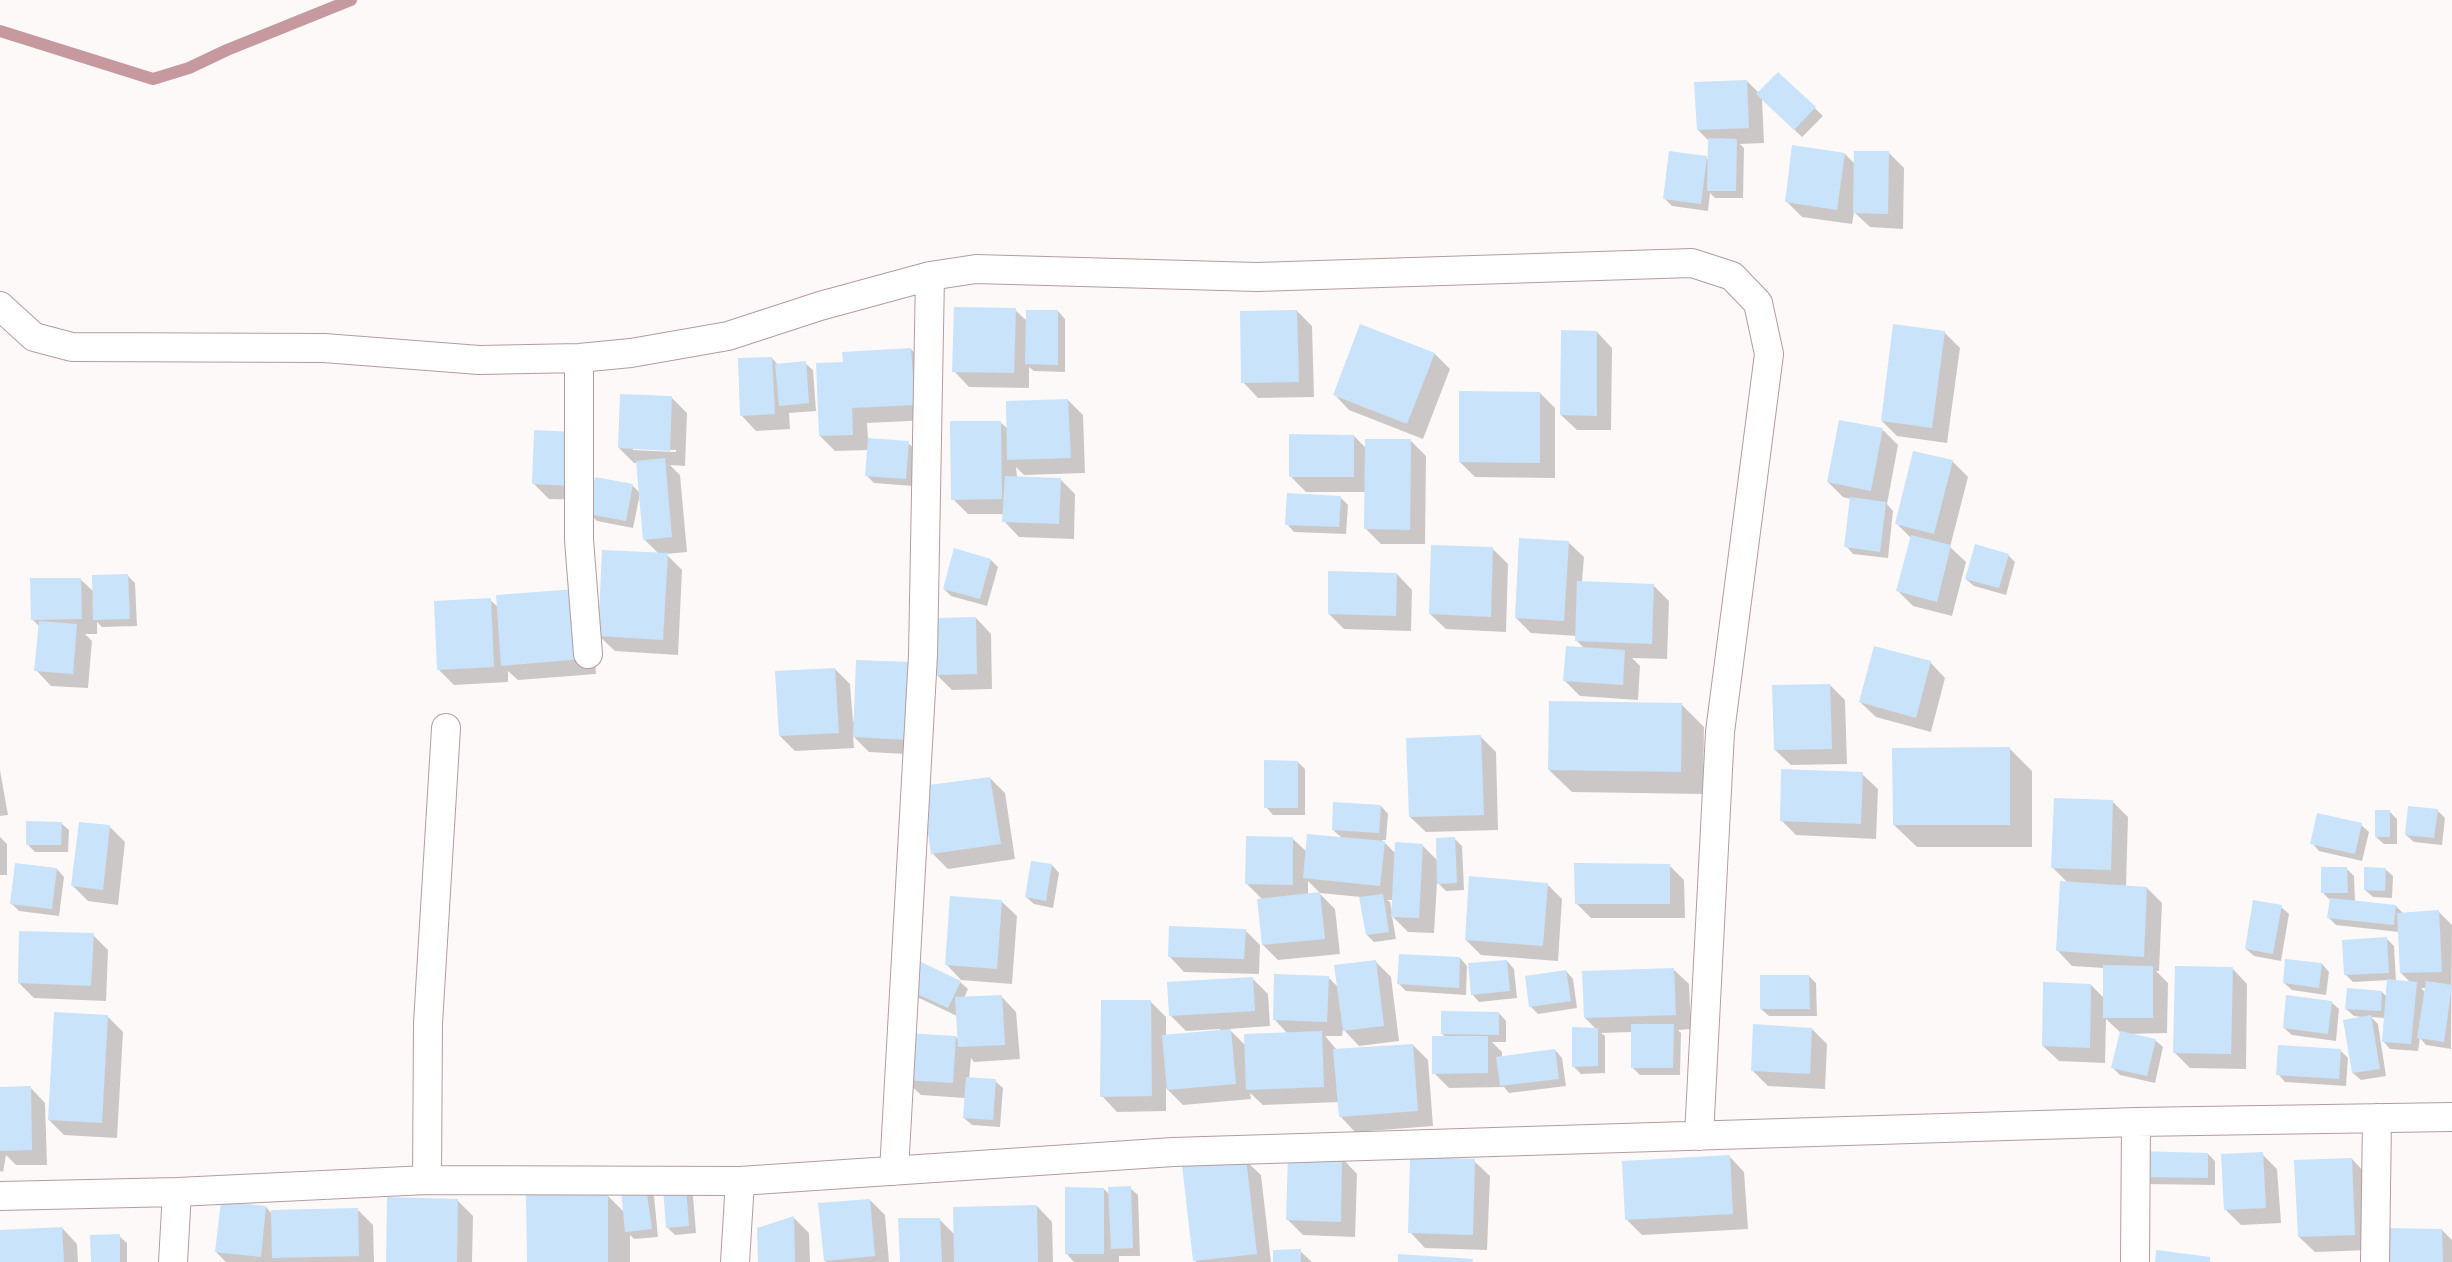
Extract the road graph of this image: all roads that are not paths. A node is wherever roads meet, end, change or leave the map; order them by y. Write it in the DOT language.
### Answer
graph roads {
  1 [pos="930,276"];
  2 [pos="0,306"];
  3 [pos="579,358"];
  4 [pos="588,654"];
  5 [pos="446,728"];
  6 [pos="2452,1116"];
  7 [pos="2377,1118"];
  8 [pos="2136,1122"];
  9 [pos="1699,1136"];
  10 [pos="894,1171"];
  11 [pos="427,1180"];
  12 [pos="740,1181"];
  13 [pos="177,1192"];
  14 [pos="0,1196"];
  15 [pos="173,1262"];
  16 [pos="735,1262"];
  17 [pos="2135,1262"];
  18 [pos="2375,1262"];
  1 -- 3 [label="street"];
  1 -- 9 [label="street"];
  1 -- 10 [label="street"];
  2 -- 3 [label="street"];
  3 -- 4 [label="street"];
  5 -- 11 [label="street"];
  6 -- 7 [label="street"];
  7 -- 8 [label="street"];
  7 -- 18 [label="street"];
  8 -- 9 [label="street"];
  8 -- 17 [label="street"];
  9 -- 10 [label="street"];
  10 -- 12 [label="street"];
  11 -- 12 [label="street"];
  11 -- 13 [label="street"];
  12 -- 16 [label="street"];
  13 -- 14 [label="street"];
  13 -- 15 [label="street"];
}
